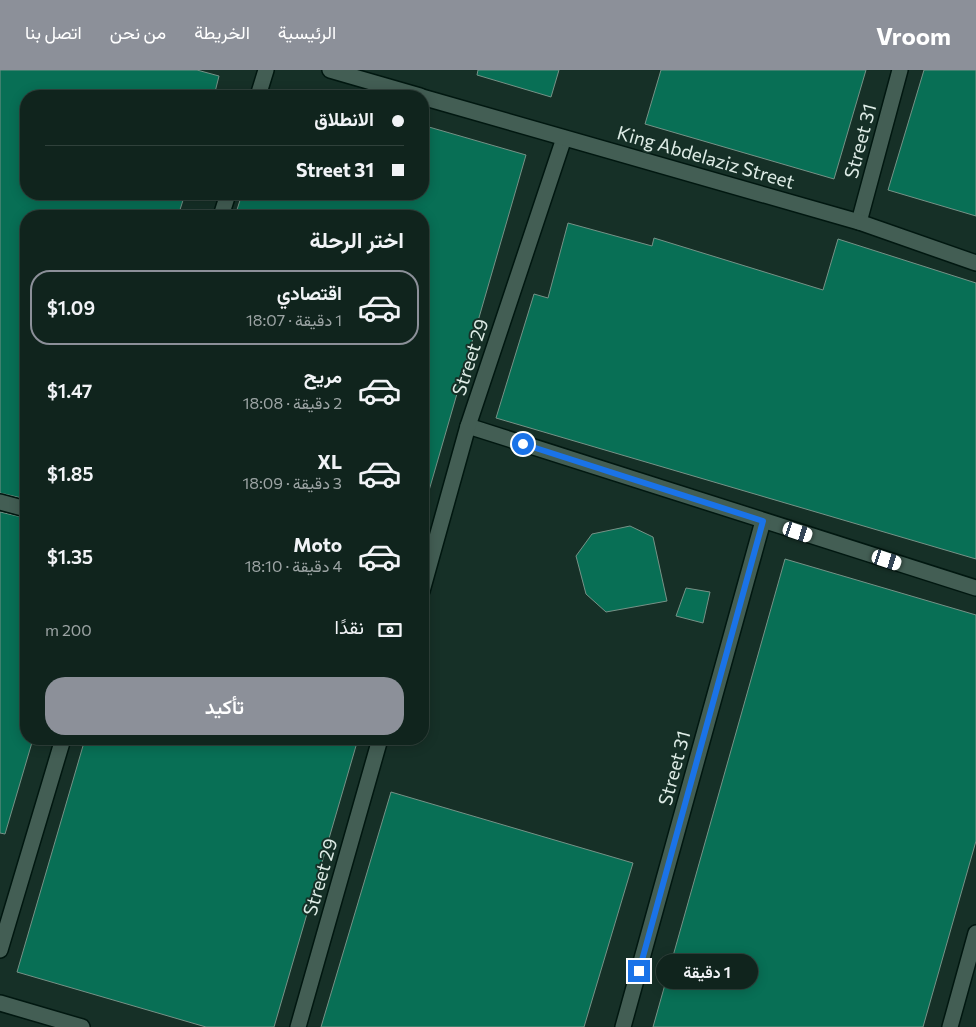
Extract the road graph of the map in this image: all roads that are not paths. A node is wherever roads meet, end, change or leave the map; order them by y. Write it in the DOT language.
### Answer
graph roads {
  1 [pos="266,70"];
  2 [pos="330,70"];
  3 [pos="900,70"];
  4 [pos="260,90"];
  5 [pos="397,90"];
  6 [pos="429,99"];
  7 [pos="564,138"];
  8 [pos="859,222"];
  9 [pos="976,263"];
  10 [pos="468,426"];
  11 [pos="0,502"];
  12 [pos="20,507"];
  13 [pos="763,521"];
  14 [pos="429,566"];
  15 [pos="976,588"];
  16 [pos="61,745"];
  17 [pos="378,745"];
  18 [pos="976,933"];
  19 [pos="0,950"];
  20 [pos="0,1003"];
  21 [pos="82,1027"];
  22 [pos="298,1027"];
  23 [pos="623,1027"];
  24 [pos="950,1027"];
  1 -- 4 [label="street"];
  2 -- 5 [label="street, King Abdelaziz Street"];
  3 -- 8 [label="street, Street 31"];
  6 -- 7 [label="street, King Abdelaziz Street"];
  7 -- 8 [label="street, King Abdelaziz Street"];
  7 -- 10 [label="street, Street 29"];
  8 -- 9 [label="street, King Abdelaziz Street"];
  10 -- 13 [label="street"];
  10 -- 14 [label="street, Street 29"];
  11 -- 12 [label="street"];
  13 -- 15 [label="street"];
  13 -- 23 [label="street, Street 31"];
  16 -- 19 [label="street"];
  17 -- 22 [label="street, Street 29"];
  18 -- 24 [label="street"];
  20 -- 21 [label="street"];
}
